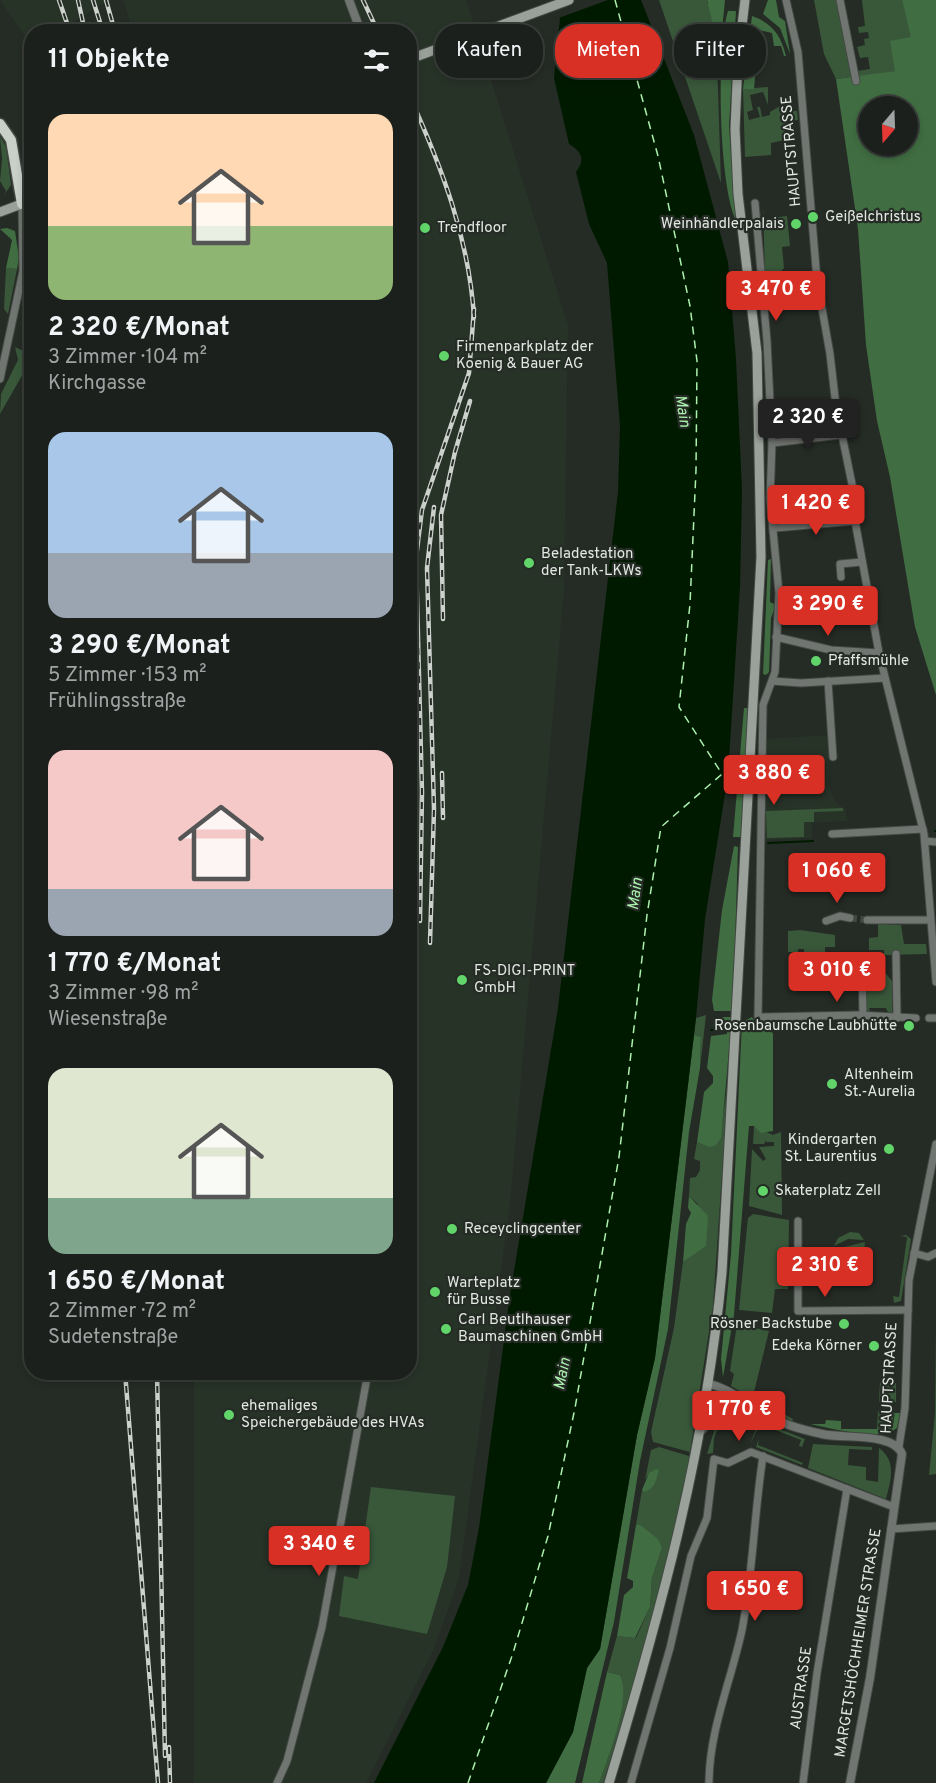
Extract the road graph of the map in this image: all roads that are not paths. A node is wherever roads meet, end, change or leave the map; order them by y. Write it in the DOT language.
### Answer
graph roads {
  1 [pos="349,0"];
  2 [pos="569,0"];
  3 [pos="786,0"];
  4 [pos="840,0"];
  5 [pos="745,1"];
  6 [pos="358,24"];
  7 [pos="417,56"];
  8 [pos="856,81"];
  9 [pos="0,124"];
  10 [pos="24,190"];
  11 [pos="24,203"];
  12 [pos="755,203"];
  13 [pos="0,212"];
  14 [pos="24,256"];
  15 [pos="0,379"];
  16 [pos="841,435"];
  17 [pos="772,443"];
  18 [pos="796,502"];
  19 [pos="855,521"];
  20 [pos="805,524"];
  21 [pos="775,528"];
  22 [pos="862,562"];
  23 [pos="841,577"];
  24 [pos="776,637"];
  25 [pos="879,652"];
  26 [pos="885,678"];
  27 [pos="772,681"];
  28 [pos="828,681"];
  29 [pos="832,757"];
  30 [pos="923,829"];
  31 [pos="832,834"];
  32 [pos="925,841"];
  33 [pos="936,842"];
  34 [pos="850,918"];
  35 [pos="867,920"];
  36 [pos="930,920"];
  37 [pos="826,921"];
  38 [pos="896,954"];
  39 [pos="837,965"];
  40 [pos="936,982"];
  41 [pos="863,1016"];
  42 [pos="897,1018"];
  43 [pos="916,1018"];
  44 [pos="936,1144"];
  45 [pos="798,1221"];
  46 [pos="914,1253"];
  47 [pos="936,1253"];
  48 [pos="908,1310"];
  49 [pos="367,1380"];
  50 [pos="710,1384"];
  51 [pos="707,1396"];
  52 [pos="738,1405"];
  53 [pos="758,1411"];
  54 [pos="702,1430"];
  55 [pos="899,1446"];
  56 [pos="763,1456"];
  57 [pos="847,1490"];
  58 [pos="894,1507"];
  59 [pos="936,1526"];
  60 [pos="891,1529"];
  61 [pos="277,1783"];
  62 [pos="609,1783"];
  63 [pos="632,1783"];
  64 [pos="709,1783"];
  65 [pos="803,1783"];
  66 [pos="850,1783"];
  1 -- 6 [label="street"];
  2 -- 7 [label="main road"];
  3 -- 16 [label="street, HAUPTSTRASSE"];
  4 -- 8 [label="street"];
  5 -- 50 [label="main road"];
  9 -- 10 [label="highway"];
  11 -- 13 [label="main road"];
  12 -- 17 [label="street"];
  14 -- 15 [label="street"];
  16 -- 17 [label="street"];
  16 -- 19 [label="street, HAUPTSTRASSE"];
  17 -- 21 [label="street"];
  18 -- 20 [label="street"];
  19 -- 20 [label="street"];
  19 -- 22 [label="street, HAUPTSTRASSE"];
  20 -- 21 [label="street"];
  21 -- 24 [label="street"];
  22 -- 23 [label="street"];
  22 -- 25 [label="street, HAUPTSTRASSE"];
  24 -- 25 [label="street"];
  24 -- 27 [label="street"];
  25 -- 26 [label="street, HAUPTSTRASSE"];
  26 -- 28 [label="street"];
  26 -- 30 [label="street, HAUPTSTRASSE"];
  27 -- 28 [label="street"];
  27 -- 41 [label="street"];
  28 -- 29 [label="street"];
  30 -- 31 [label="street"];
  30 -- 32 [label="street, HAUPTSTRASSE"];
  32 -- 33 [label="street"];
  32 -- 36 [label="street, HAUPTSTRASSE"];
  34 -- 37 [label="street"];
  35 -- 36 [label="street"];
  36 -- 40 [label="street, HAUPTSTRASSE"];
  38 -- 42 [label="street"];
  39 -- 41 [label="street"];
  41 -- 42 [label="street"];
  42 -- 43 [label="street"];
  44 -- 46 [label="street, HAUPTSTRASSE"];
  45 -- 48 [label="street"];
  46 -- 47 [label="street"];
  46 -- 48 [label="street, HAUPTSTRASSE"];
  48 -- 55 [label="street, HAUPTSTRASSE"];
  49 -- 61 [label="street"];
  50 -- 51 [label="main road"];
  50 -- 53 [label="street"];
  51 -- 52 [label="street"];
  51 -- 54 [label="main road"];
  52 -- 53 [label="street"];
  52 -- 54 [label="street"];
  53 -- 55 [label="street"];
  54 -- 62 [label="main road"];
  55 -- 58 [label="street, HAUPTSTRASSE"];
  56 -- 57 [label="street"];
  56 -- 63 [label="street"];
  56 -- 64 [label="street"];
  57 -- 58 [label="street"];
  57 -- 65 [label="street, AUSTRASSE"];
  58 -- 60 [label="street, MARGETSHÖCHHEIMER STRASSE"];
  59 -- 60 [label="street"];
  60 -- 66 [label="street, MARGETSHÖCHHEIMER STRASSE"];
}
